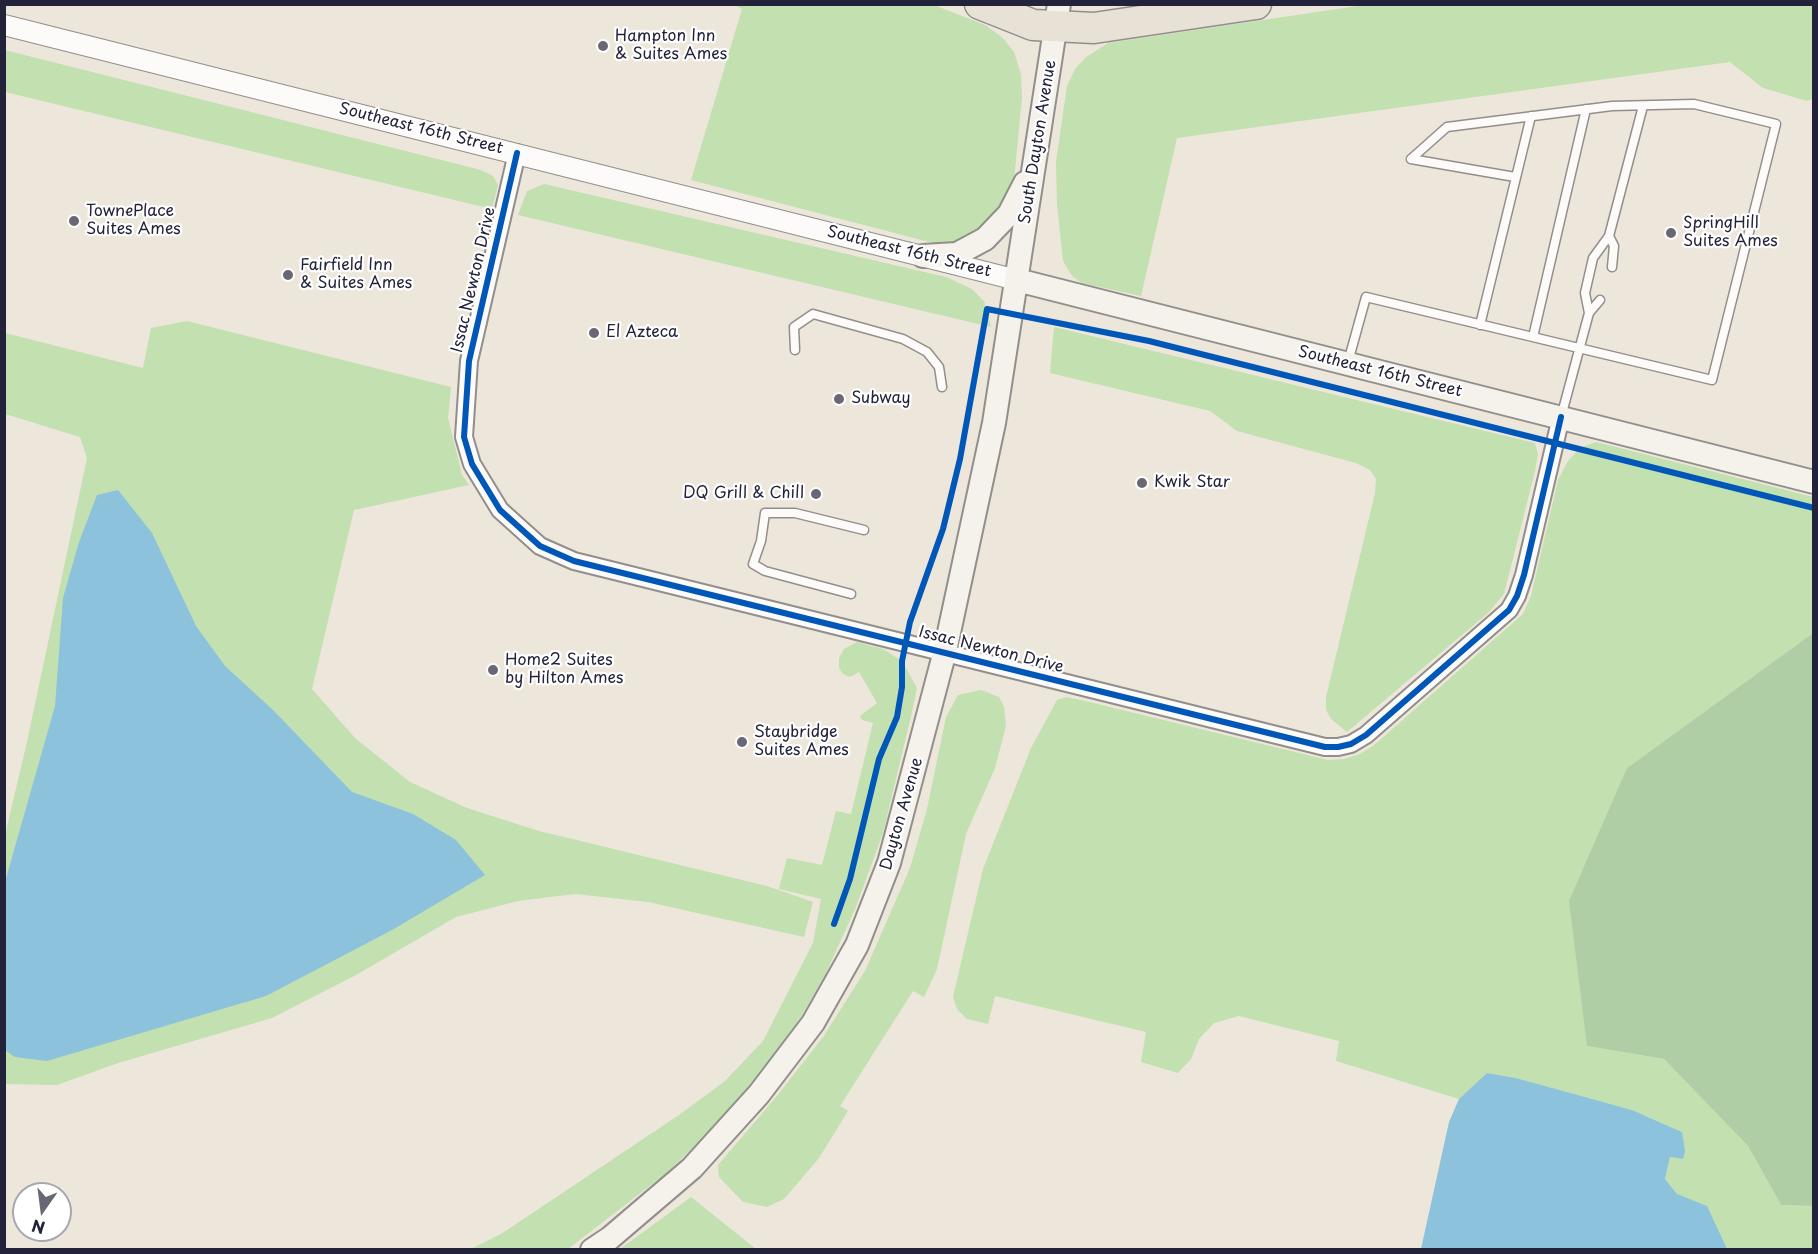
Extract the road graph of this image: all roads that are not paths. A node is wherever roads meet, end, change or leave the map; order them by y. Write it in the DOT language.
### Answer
graph roads {
  1 [pos="980,4"];
  2 [pos="1256,4"];
  3 [pos="1057,16"];
  4 [pos="4,25"];
  5 [pos="1643,106"];
  6 [pos="1586,109"];
  7 [pos="1531,116"];
  8 [pos="517,153"];
  9 [pos="1036,156"];
  10 [pos="1515,177"];
  11 [pos="1609,237"];
  12 [pos="923,256"];
  13 [pos="1612,267"];
  14 [pos="1017,280"];
  15 [pos="1600,300"];
  16 [pos="1588,313"];
  17 [pos="1480,325"];
  18 [pos="1533,337"];
  19 [pos="1579,348"];
  20 [pos="795,350"];
  21 [pos="1347,363"];
  22 [pos="942,387"];
  23 [pos="1561,417"];
  24 [pos="1814,482"];
  25 [pos="864,530"];
  26 [pos="851,594"];
  27 [pos="945,651"];
  28 [pos="592,1250"];
  1 -- 3 [label="highway"];
  2 -- 3 [label="highway"];
  3 -- 9 [label="main road, South Dayton Avenue"];
  4 -- 8 [label="street, Southeast 16th Street"];
  5 -- 6 [label="lane"];
  5 -- 11 [label="lane"];
  5 -- 19 [label="lane"];
  6 -- 7 [label="lane"];
  6 -- 18 [label="lane"];
  7 -- 10 [label="lane"];
  7 -- 10 [label="lane"];
  8 -- 12 [label="street, Southeast 16th Street"];
  8 -- 27 [label="street, Issac Newton Drive"];
  9 -- 12 [label="main road"];
  9 -- 14 [label="main road, South Dayton Avenue"];
  10 -- 17 [label="lane"];
  11 -- 13 [label="lane"];
  11 -- 16 [label="lane"];
  12 -- 14 [label="street, Southeast 16th Street"];
  14 -- 21 [label="main road, Southeast 16th Street"];
  14 -- 27 [label="main road, Dayton Avenue"];
  15 -- 16 [label="lane"];
  16 -- 19 [label="lane"];
  17 -- 18 [label="lane"];
  17 -- 21 [label="lane"];
  18 -- 19 [label="lane"];
  19 -- 23 [label="lane"];
  20 -- 22 [label="lane"];
  21 -- 23 [label="main road, Southeast 16th Street"];
  23 -- 24 [label="main road, Southeast 16th Street"];
  23 -- 27 [label="street, Issac Newton Drive"];
  25 -- 26 [label="lane"];
  27 -- 28 [label="main road, Dayton Avenue"];
}
